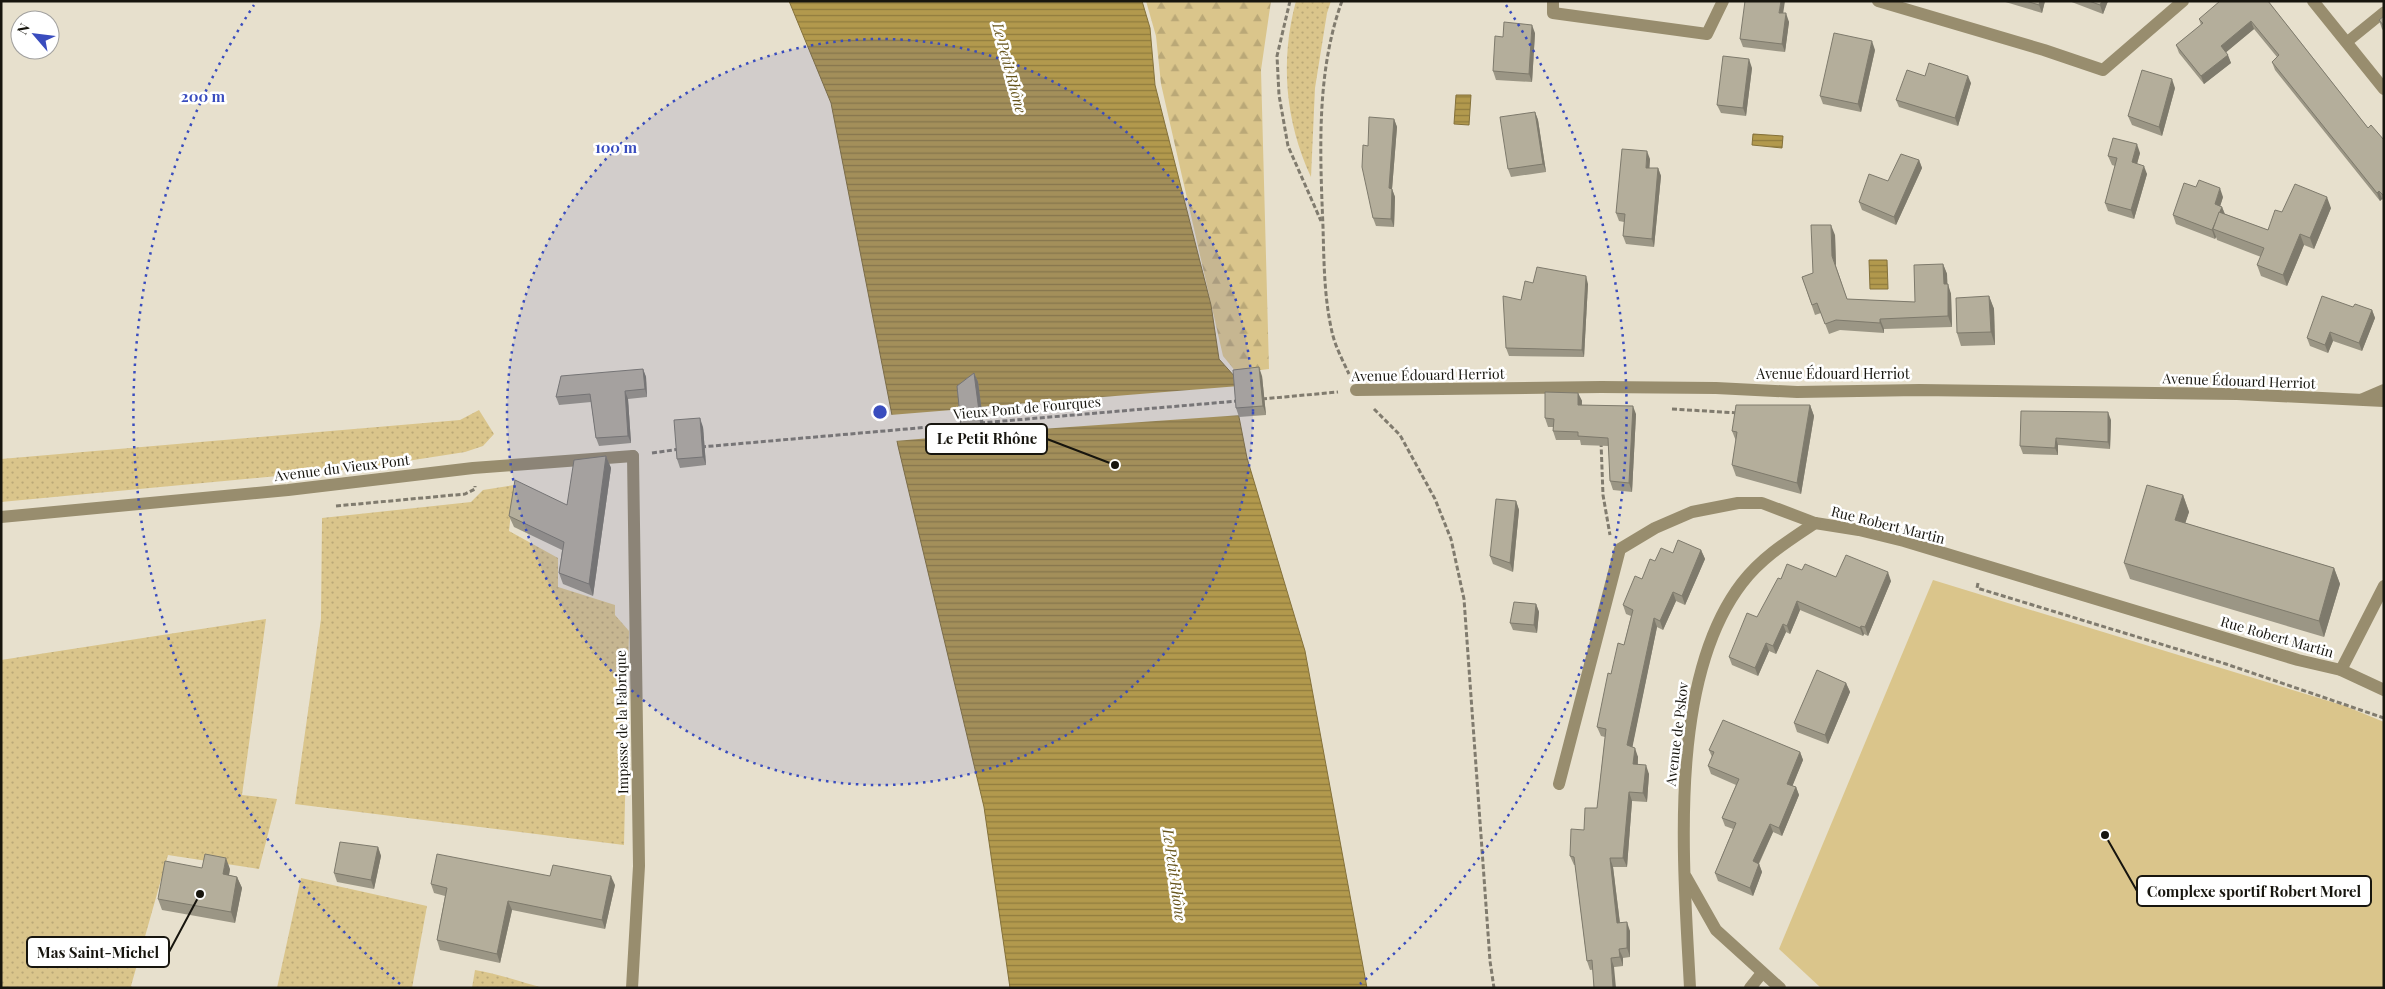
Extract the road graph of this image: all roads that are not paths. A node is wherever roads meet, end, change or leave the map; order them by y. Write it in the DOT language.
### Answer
graph roads {
  1 [pos="1552,1"];
  2 [pos="1723,1"];
  3 [pos="1878,1"];
  4 [pos="2183,1"];
  5 [pos="2313,1"];
  6 [pos="2384,12"];
  7 [pos="2347,42"];
  8 [pos="2384,89"];
  9 [pos="1356,390"];
  10 [pos="2384,390"];
  11 [pos="2357,401"];
  12 [pos="2384,401"];
  13 [pos="632,456"];
  14 [pos="1,517"];
  15 [pos="1815,523"];
  16 [pos="2384,586"];
  17 [pos="2341,670"];
  18 [pos="2384,690"];
  19 [pos="1560,784"];
  20 [pos="1684,873"];
  21 [pos="1762,973"];
  22 [pos="632,988"];
  23 [pos="1690,988"];
  24 [pos="1750,988"];
  25 [pos="1780,988"];
  1 -- 2 [label="street"];
  3 -- 4 [label="street"];
  5 -- 7 [label="street"];
  6 -- 7 [label="lane"];
  7 -- 8 [label="street"];
  9 -- 11 [label="street, Avenue Édouard Herriot"];
  10 -- 11 [label="street, Avenue Édouard Herriot"];
  11 -- 12 [label="street, Avenue Édouard Herriot"];
  13 -- 14 [label="street, Avenue du Vieux Pont"];
  13 -- 22 [label="street, Impasse de la Fabrique"];
  15 -- 17 [label="street, Rue Robert Martin"];
  15 -- 19 [label="street, Rue Robert Martin"];
  15 -- 20 [label="street, Avenue de Pskov"];
  16 -- 17 [label="street"];
  17 -- 18 [label="street, Rue Robert Martin"];
  20 -- 21 [label="street, Avenue de Pskov"];
  20 -- 23 [label="street, Avenue de Pskov"];
  21 -- 24 [label="street"];
  21 -- 25 [label="street, Avenue de Pskov"];
}
